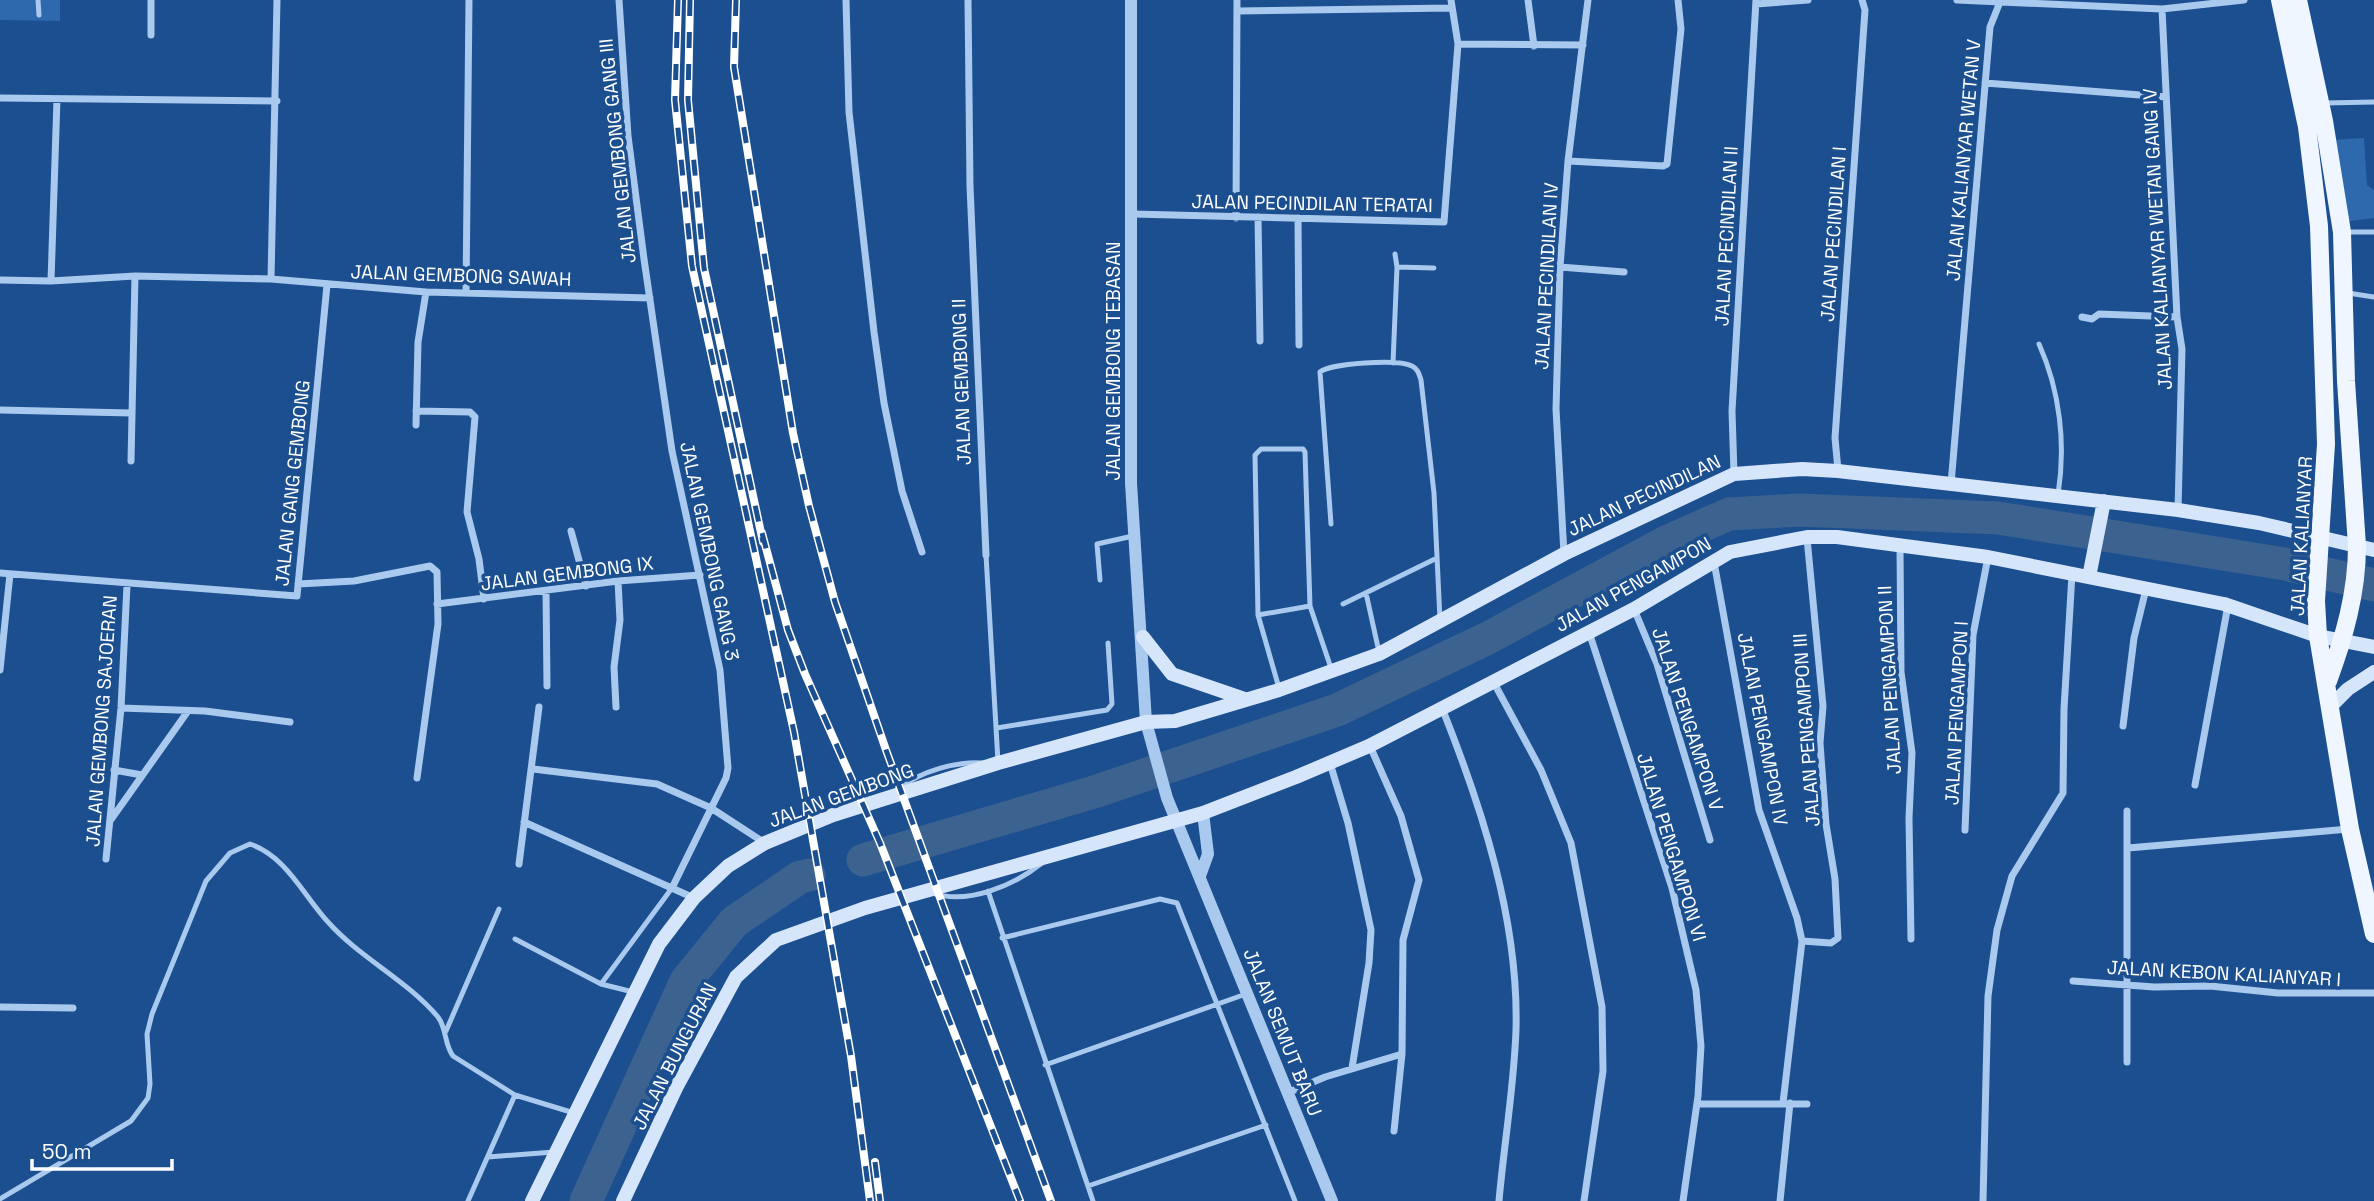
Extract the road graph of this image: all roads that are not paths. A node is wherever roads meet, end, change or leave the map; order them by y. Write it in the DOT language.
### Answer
graph roads {
  1 [pos="38,0"];
  2 [pos="151,0"];
  3 [pos="277,0"];
  4 [pos="469,0"];
  5 [pos="620,0"];
  6 [pos="846,0"];
  7 [pos="968,0"];
  8 [pos="1131,0"];
  9 [pos="1237,0"];
  10 [pos="1528,0"];
  11 [pos="1588,0"];
  12 [pos="1678,0"];
  13 [pos="1808,0"];
  14 [pos="1862,0"];
  15 [pos="1957,0"];
  16 [pos="2244,0"];
  17 [pos="2280,0"];
  18 [pos="2298,0"];
  19 [pos="1756,2"];
  20 [pos="2000,2"];
  21 [pos="1452,4"];
  22 [pos="2162,9"];
  23 [pos="1237,11"];
  24 [pos="39,15"];
  25 [pos="151,35"];
  26 [pos="1458,44"];
  27 [pos="1534,46"];
  28 [pos="1583,46"];
  29 [pos="1985,83"];
  30 [pos="0,97"];
  31 [pos="2166,97"];
  32 [pos="57,99"];
  33 [pos="277,101"];
  34 [pos="2374,102"];
  35 [pos="2320,103"];
  36 [pos="1568,161"];
  37 [pos="1133,214"];
  38 [pos="1258,217"];
  39 [pos="1236,218"];
  40 [pos="1298,218"];
  41 [pos="2320,231"];
  42 [pos="2342,232"];
  43 [pos="2374,232"];
  44 [pos="1395,254"];
  45 [pos="1397,267"];
  46 [pos="1560,267"];
  47 [pos="1434,268"];
  48 [pos="1624,272"];
  49 [pos="135,276"];
  50 [pos="271,279"];
  51 [pos="0,280"];
  52 [pos="51,281"];
  53 [pos="327,285"];
  54 [pos="426,292"];
  55 [pos="466,293"];
  56 [pos="2345,293"];
  57 [pos="2374,297"];
  58 [pos="650,298"];
  59 [pos="2082,317"];
  60 [pos="2177,317"];
  61 [pos="1260,341"];
  62 [pos="2039,344"];
  63 [pos="1299,345"];
  64 [pos="1393,363"];
  65 [pos="0,410"];
  66 [pos="416,411"];
  67 [pos="131,413"];
  68 [pos="416,425"];
  69 [pos="131,461"];
  70 [pos="1838,471"];
  71 [pos="1734,474"];
  72 [pos="1951,484"];
  73 [pos="2057,496"];
  74 [pos="2104,501"];
  75 [pos="2178,510"];
  76 [pos="1331,524"];
  77 [pos="571,531"];
  78 [pos="1133,536"];
  79 [pos="2321,536"];
  80 [pos="1807,537"];
  81 [pos="1900,545"];
  82 [pos="922,552"];
  83 [pos="1564,554"];
  84 [pos="2363,554"];
  85 [pos="986,555"];
  86 [pos="1988,557"];
  87 [pos="1437,558"];
  88 [pos="1714,561"];
  89 [pos="0,573"];
  90 [pos="2072,573"];
  91 [pos="10,575"];
  92 [pos="700,575"];
  93 [pos="2089,577"];
  94 [pos="1100,580"];
  95 [pos="618,581"];
  96 [pos="298,584"];
  97 [pos="127,585"];
  98 [pos="586,586"];
  99 [pos="2146,589"];
  100 [pos="546,591"];
  101 [pos="1366,593"];
  102 [pos="484,599"];
  103 [pos="437,604"];
  104 [pos="1343,604"];
  105 [pos="1310,606"];
  106 [pos="2228,606"];
  107 [pos="1634,609"];
  108 [pos="1258,615"];
  109 [pos="1440,622"];
  110 [pos="1588,632"];
  111 [pos="2318,636"];
  112 [pos="1143,637"];
  113 [pos="2343,642"];
  114 [pos="1108,643"];
  115 [pos="2374,647"];
  116 [pos="1379,654"];
  117 [pos="0,670"];
  118 [pos="1332,671"];
  119 [pos="2374,672"];
  120 [pos="1493,681"];
  121 [pos="2327,681"];
  122 [pos="547,686"];
  123 [pos="1279,691"];
  124 [pos="1245,699"];
  125 [pos="2332,705"];
  126 [pos="539,707"];
  127 [pos="616,707"];
  128 [pos="121,708"];
  129 [pos="1442,708"];
  130 [pos="188,711"];
  131 [pos="290,722"];
  132 [pos="1146,722"];
  133 [pos="2123,726"];
  134 [pos="997,728"];
  135 [pos="1369,746"];
  136 [pos="1330,762"];
  137 [pos="995,764"];
  138 [pos="533,769"];
  139 [pos="114,771"];
  140 [pos="142,775"];
  141 [pos="417,778"];
  142 [pos="2195,785"];
  143 [pos="711,808"];
  144 [pos="2127,811"];
  145 [pos="1203,813"];
  146 [pos="1177,821"];
  147 [pos="109,822"];
  148 [pos="524,822"];
  149 [pos="2350,829"];
  150 [pos="1965,830"];
  151 [pos="1710,840"];
  152 [pos="765,843"];
  153 [pos="2128,848"];
  154 [pos="1050,857"];
  155 [pos="106,859"];
  156 [pos="519,864"];
  157 [pos="1200,876"];
  158 [pos="672,888"];
  159 [pos="926,891"];
  160 [pos="988,891"];
  161 [pos="694,898"];
  162 [pos="499,909"];
  163 [pos="2374,934"];
  164 [pos="1002,938"];
  165 [pos="515,939"];
  166 [pos="1910,940"];
  167 [pos="1802,941"];
  168 [pos="2073,981"];
  169 [pos="601,984"];
  170 [pos="2128,985"];
  171 [pos="633,992"];
  172 [pos="2374,993"];
  173 [pos="1247,994"];
  174 [pos="1217,1004"];
  175 [pos="0,1007"];
  176 [pos="73,1008"];
  177 [pos="446,1031"];
  178 [pos="1402,1054"];
  179 [pos="2127,1062"];
  180 [pos="1045,1065"];
  181 [pos="1352,1068"];
  182 [pos="1287,1093"];
  183 [pos="515,1095"];
  184 [pos="1786,1103"];
  185 [pos="1697,1104"];
  186 [pos="1807,1104"];
  187 [pos="574,1112"];
  188 [pos="1266,1125"];
  189 [pos="1394,1131"];
  190 [pos="556,1152"];
  191 [pos="488,1157"];
  192 [pos="1088,1186"];
  193 [pos="0,1199"];
  194 [pos="468,1201"];
  195 [pos="532,1201"];
  196 [pos="623,1201"];
  197 [pos="1093,1201"];
  198 [pos="1295,1201"];
  199 [pos="1332,1201"];
  200 [pos="1499,1201"];
  201 [pos="1584,1201"];
  202 [pos="1683,1201"];
  203 [pos="1780,1201"];
  204 [pos="1983,1201"];
  1 -- 24 [label="lane"];
  2 -- 25 [label="street"];
  3 -- 33 [label="street"];
  4 -- 55 [label="street"];
  5 -- 58 [label="street, JALAN GEMBONG GANG III"];
  6 -- 82 [label="street"];
  7 -- 85 [label="street, JALAN GEMBONG II"];
  8 -- 37 [label="street, JALAN GEMBONG TEBASAN"];
  9 -- 23 [label="street"];
  10 -- 27 [label="street"];
  11 -- 28 [label="street, JALAN PECINDILAN IV"];
  12 -- 36 [label="street"];
  13 -- 19 [label="street"];
  14 -- 70 [label="street, JALAN PECINDILAN I"];
  15 -- 20 [label="street"];
  16 -- 22 [label="street"];
  17 -- 41 [label="main road, JALAN KALIANYAR"];
  18 -- 35 [label="main road"];
  19 -- 71 [label="street, JALAN PECINDILAN II"];
  20 -- 22 [label="street"];
  20 -- 29 [label="street, JALAN KALIANYAR WETAN V"];
  21 -- 23 [label="street"];
  21 -- 26 [label="street, JALAN PECINDILAN TERATAI"];
  22 -- 31 [label="street, JALAN KALIANYAR WETAN GANG IV"];
  23 -- 39 [label="street"];
  26 -- 27 [label="street"];
  26 -- 40 [label="street, JALAN PECINDILAN TERATAI"];
  27 -- 28 [label="street"];
  28 -- 36 [label="street, JALAN PECINDILAN IV"];
  29 -- 31 [label="street"];
  29 -- 72 [label="street, JALAN KALIANYAR WETAN V"];
  30 -- 32 [label="street"];
  31 -- 60 [label="street, JALAN KALIANYAR WETAN GANG IV"];
  32 -- 33 [label="street"];
  32 -- 52 [label="street"];
  33 -- 50 [label="street"];
  34 -- 35 [label="lane"];
  35 -- 42 [label="main road"];
  36 -- 46 [label="street, JALAN PECINDILAN IV"];
  37 -- 39 [label="street, JALAN PECINDILAN TERATAI"];
  37 -- 78 [label="street, JALAN GEMBONG TEBASAN"];
  38 -- 39 [label="street, JALAN PECINDILAN TERATAI"];
  38 -- 40 [label="street, JALAN PECINDILAN TERATAI"];
  38 -- 61 [label="street"];
  40 -- 63 [label="street"];
  41 -- 42 [label="main road"];
  41 -- 79 [label="main road, JALAN KALIANYAR"];
  42 -- 43 [label="lane"];
  42 -- 56 [label="main road"];
  44 -- 45 [label="lane"];
  45 -- 47 [label="lane"];
  45 -- 64 [label="lane"];
  46 -- 48 [label="street"];
  46 -- 83 [label="street, JALAN PECINDILAN IV"];
  49 -- 50 [label="street, JALAN GEMBONG SAWAH"];
  49 -- 52 [label="street, JALAN GEMBONG SAWAH"];
  49 -- 67 [label="street"];
  50 -- 53 [label="street, JALAN GEMBONG SAWAH"];
  51 -- 52 [label="street, JALAN GEMBONG SAWAH"];
  53 -- 54 [label="street, JALAN GEMBONG SAWAH"];
  53 -- 96 [label="street, JALAN GANG GEMBONG"];
  54 -- 55 [label="street, JALAN GEMBONG SAWAH"];
  54 -- 66 [label="street"];
  55 -- 58 [label="street, JALAN GEMBONG SAWAH"];
  56 -- 57 [label="lane"];
  56 -- 84 [label="main road"];
  58 -- 92 [label="street, JALAN GEMBONG GANG 3"];
  59 -- 60 [label="street"];
  60 -- 75 [label="street, JALAN KALIANYAR WETAN GANG IV"];
  62 -- 73 [label="lane"];
  64 -- 76 [label="lane"];
  64 -- 87 [label="lane"];
  65 -- 67 [label="street"];
  66 -- 68 [label="street"];
  66 -- 102 [label="street"];
  67 -- 69 [label="street"];
  70 -- 71 [label="main road, JALAN PECINDILAN"];
  70 -- 72 [label="main road, JALAN PECINDILAN"];
  71 -- 83 [label="main road, JALAN PECINDILAN"];
  72 -- 73 [label="main road, JALAN PECINDILAN"];
  73 -- 74 [label="main road, JALAN PECINDILAN"];
  74 -- 75 [label="main road, JALAN PECINDILAN"];
  74 -- 93 [label="main road"];
  75 -- 79 [label="main road, JALAN PECINDILAN"];
  77 -- 98 [label="street"];
  78 -- 94 [label="lane"];
  78 -- 112 [label="street, JALAN GEMBONG TEBASAN"];
  79 -- 84 [label="main road, JALAN PECINDILAN"];
  79 -- 111 [label="main road, JALAN KALIANYAR"];
  80 -- 81 [label="main road, JALAN PENGAMPON"];
  80 -- 88 [label="main road, JALAN PENGAMPON"];
  80 -- 167 [label="street, JALAN PENGAMPON III"];
  81 -- 86 [label="main road, JALAN PENGAMPON"];
  81 -- 166 [label="street, JALAN PENGAMPON II"];
  83 -- 109 [label="main road, JALAN PECINDILAN"];
  84 -- 113 [label="main road"];
  85 -- 134 [label="lane, JALAN GEMBONG II"];
  86 -- 90 [label="main road, JALAN PENGAMPON"];
  86 -- 150 [label="street, JALAN PENGAMPON I"];
  87 -- 101 [label="lane"];
  87 -- 109 [label="lane"];
  88 -- 107 [label="main road, JALAN PENGAMPON"];
  88 -- 167 [label="street, JALAN PENGAMPON IV"];
  89 -- 91 [label="street, JALAN GANG GEMBONG"];
  90 -- 93 [label="main road, JALAN PENGAMPON"];
  90 -- 204 [label="street"];
  91 -- 97 [label="street, JALAN GANG GEMBONG"];
  91 -- 117 [label="street"];
  92 -- 95 [label="street, JALAN GEMBONG IX"];
  92 -- 143 [label="street, JALAN GEMBONG GANG 3"];
  93 -- 99 [label="main road, JALAN PENGAMPON"];
  95 -- 98 [label="street, JALAN GEMBONG IX"];
  95 -- 127 [label="street"];
  96 -- 97 [label="street, JALAN GANG GEMBONG"];
  96 -- 103 [label="street"];
  97 -- 128 [label="street, JALAN GEMBONG SAJOERAN"];
  98 -- 100 [label="street, JALAN GEMBONG IX"];
  99 -- 106 [label="main road, JALAN PENGAMPON"];
  99 -- 133 [label="street"];
  100 -- 102 [label="street, JALAN GEMBONG IX"];
  100 -- 122 [label="street"];
  101 -- 104 [label="lane"];
  101 -- 116 [label="lane"];
  102 -- 103 [label="street, JALAN GEMBONG IX"];
  103 -- 141 [label="street"];
  105 -- 108 [label="lane"];
  105 -- 108 [label="lane"];
  105 -- 118 [label="lane"];
  106 -- 111 [label="main road, JALAN PENGAMPON"];
  106 -- 142 [label="street"];
  107 -- 110 [label="main road, JALAN PENGAMPON"];
  107 -- 151 [label="street, JALAN PENGAMPON V"];
  108 -- 123 [label="lane"];
  109 -- 116 [label="main road, JALAN PECINDILAN"];
  110 -- 120 [label="main road, JALAN PENGAMPON"];
  110 -- 185 [label="street, JALAN PENGAMPON VI"];
  111 -- 113 [label="main road, JALAN PENGAMPON"];
  111 -- 121 [label="main road, JALAN KALIANYAR"];
  112 -- 124 [label="main road"];
  112 -- 132 [label="street, JALAN GEMBONG TEBASAN"];
  113 -- 115 [label="main road, JALAN PENGAMPON"];
  113 -- 121 [label="main road"];
  114 -- 134 [label="lane"];
  116 -- 118 [label="main road, JALAN PECINDILAN"];
  118 -- 123 [label="main road, JALAN PECINDILAN"];
  119 -- 125 [label="main road"];
  120 -- 129 [label="main road, JALAN PENGAMPON"];
  120 -- 201 [label="street"];
  121 -- 125 [label="main road, JALAN KALIANYAR"];
  123 -- 124 [label="main road, JALAN PECINDILAN"];
  124 -- 132 [label="main road, JALAN PECINDILAN"];
  125 -- 149 [label="main road, JALAN KALIANYAR"];
  126 -- 138 [label="street"];
  128 -- 130 [label="street"];
  128 -- 139 [label="street, JALAN GEMBONG SAJOERAN"];
  129 -- 135 [label="main road, JALAN PENGAMPON"];
  129 -- 200 [label="street"];
  130 -- 131 [label="street"];
  130 -- 140 [label="street"];
  132 -- 137 [label="main road, JALAN GEMBONG"];
  132 -- 146 [label="street, JALAN SEMUT BARU"];
  134 -- 137 [label="lane, JALAN GEMBONG II"];
  135 -- 136 [label="main road, JALAN PENGAMPON"];
  135 -- 178 [label="street"];
  136 -- 145 [label="main road, JALAN PENGAMPON"];
  136 -- 181 [label="street"];
  137 -- 152 [label="main road, JALAN GEMBONG"];
  138 -- 143 [label="street"];
  138 -- 148 [label="street"];
  139 -- 140 [label="street"];
  139 -- 147 [label="street, JALAN GEMBONG SAJOERAN"];
  140 -- 147 [label="street"];
  143 -- 152 [label="street"];
  143 -- 158 [label="street, JALAN GEMBONG GANG 3"];
  144 -- 153 [label="street"];
  145 -- 146 [label="main road, JALAN PENGAMPON"];
  145 -- 157 [label="street"];
  146 -- 154 [label="main road"];
  146 -- 157 [label="street, JALAN SEMUT BARU"];
  147 -- 155 [label="street, JALAN GEMBONG SAJOERAN"];
  148 -- 156 [label="street"];
  148 -- 158 [label="street"];
  149 -- 153 [label="street"];
  149 -- 163 [label="main road, JALAN KALIANYAR"];
  152 -- 161 [label="main road, JALAN GEMBONG"];
  153 -- 170 [label="street"];
  154 -- 159 [label="main road"];
  154 -- 160 [label="lane"];
  157 -- 173 [label="street, JALAN SEMUT BARU"];
  158 -- 161 [label="street"];
  158 -- 169 [label="lane"];
  159 -- 160 [label="lane"];
  159 -- 196 [label="main road, JALAN BUNGURAN"];
  160 -- 164 [label="lane"];
  161 -- 171 [label="main road, JALAN GEMBONG"];
  162 -- 177 [label="lane"];
  164 -- 174 [label="lane"];
  164 -- 180 [label="lane"];
  165 -- 169 [label="lane"];
  167 -- 184 [label="street"];
  168 -- 170 [label="street, JALAN KEBON KALIANYAR I"];
  169 -- 171 [label="lane"];
  170 -- 172 [label="street, JALAN KEBON KALIANYAR I"];
  170 -- 179 [label="street"];
  171 -- 187 [label="main road, JALAN GEMBONG"];
  173 -- 174 [label="lane"];
  173 -- 182 [label="street, JALAN SEMUT BARU"];
  174 -- 180 [label="lane"];
  174 -- 188 [label="lane"];
  175 -- 176 [label="street"];
  177 -- 183 [label="lane"];
  177 -- 193 [label="lane"];
  178 -- 181 [label="street"];
  178 -- 189 [label="street"];
  180 -- 192 [label="lane"];
  181 -- 182 [label="street"];
  182 -- 199 [label="street, JALAN SEMUT BARU"];
  183 -- 187 [label="lane"];
  183 -- 191 [label="lane"];
  184 -- 185 [label="street"];
  184 -- 186 [label="street"];
  184 -- 203 [label="street"];
  185 -- 202 [label="street, JALAN PENGAMPON VI"];
  187 -- 190 [label="main road, JALAN GEMBONG"];
  188 -- 192 [label="lane"];
  188 -- 198 [label="lane"];
  190 -- 191 [label="lane"];
  190 -- 195 [label="main road, JALAN GEMBONG"];
  191 -- 194 [label="lane"];
  192 -- 197 [label="lane"];
}
